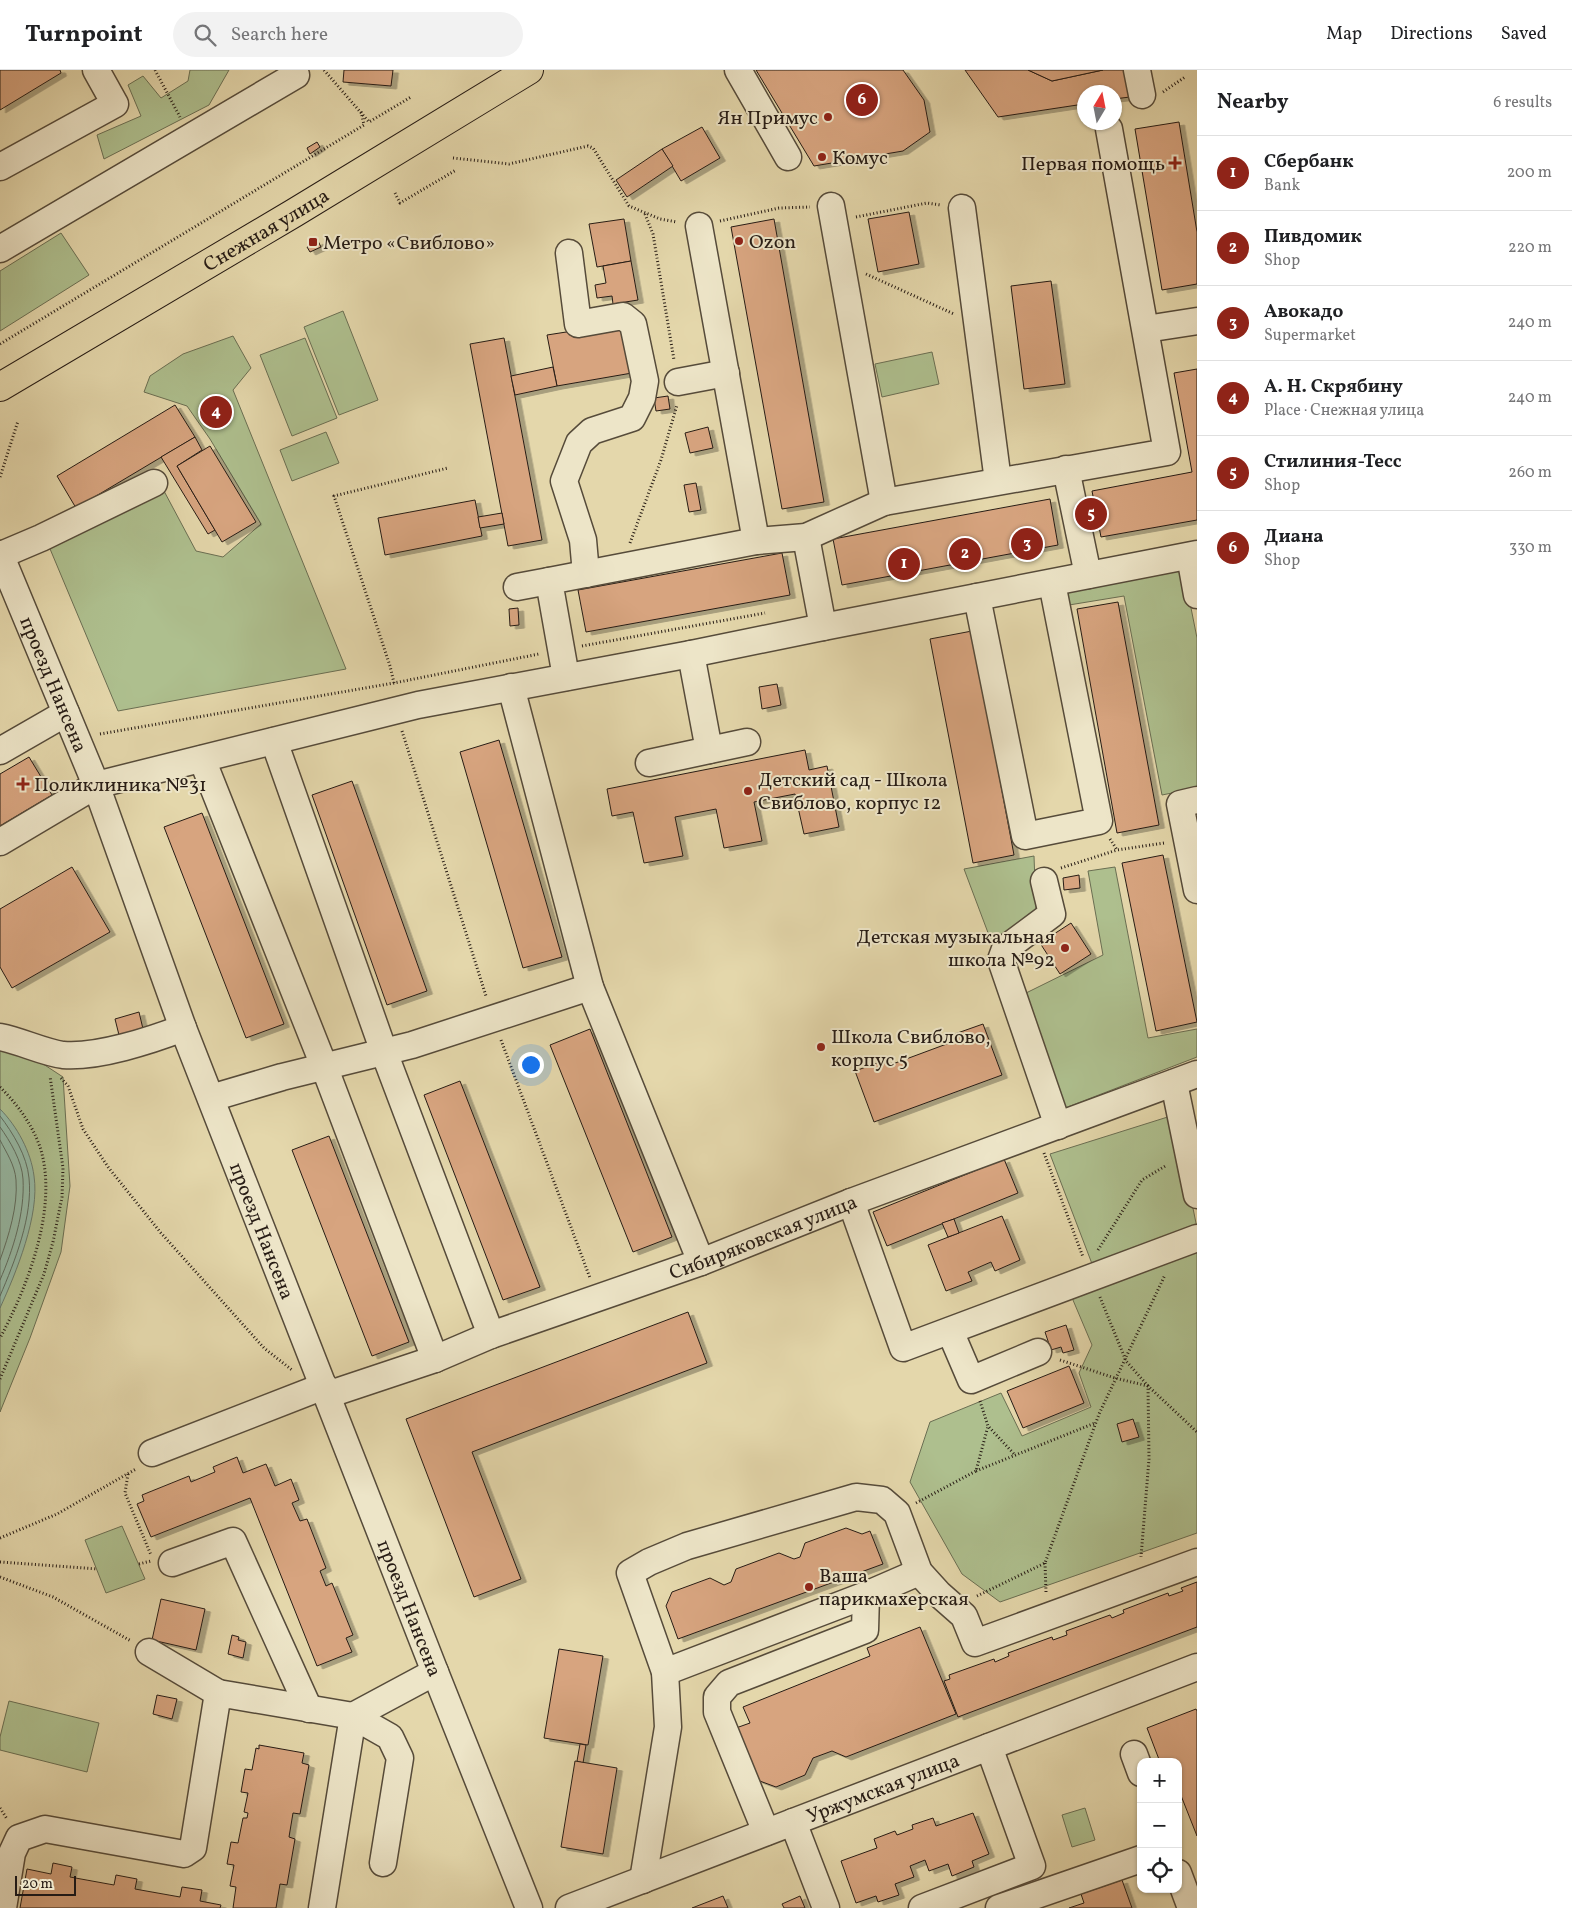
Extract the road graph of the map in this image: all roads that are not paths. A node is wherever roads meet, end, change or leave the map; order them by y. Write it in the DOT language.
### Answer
graph roads {
  1 [pos="96,70"];
  2 [pos="529,70"];
  3 [pos="738,70"];
  4 [pos="296,75"];
  5 [pos="1109,130"];
  6 [pos="788,157"];
  7 [pos="0,167"];
  8 [pos="962,208"];
  9 [pos="832,214"];
  10 [pos="699,226"];
  11 [pos="0,249"];
  12 [pos="569,253"];
  13 [pos="1197,321"];
  14 [pos="1146,329"];
  15 [pos="726,373"];
  16 [pos="678,382"];
  17 [pos="0,387"];
  18 [pos="1066,469"];
  19 [pos="998,482"];
  20 [pos="154,483"];
  21 [pos="884,502"];
  22 [pos="806,537"];
  23 [pos="756,541"];
  24 [pos="0,554"];
  25 [pos="1193,555"];
  26 [pos="586,574"];
  27 [pos="1088,575"];
  28 [pos="549,581"];
  29 [pos="1052,583"];
  30 [pos="517,587"];
  31 [pos="1197,595"];
  32 [pos="977,597"];
  33 [pos="823,626"];
  34 [pos="691,654"];
  35 [pos="566,676"];
  36 [pos="511,687"];
  37 [pos="66,713"];
  38 [pos="274,742"];
  39 [pos="748,742"];
  40 [pos="710,750"];
  41 [pos="0,752"];
  42 [pos="202,758"];
  43 [pos="649,763"];
  44 [pos="96,785"];
  45 [pos="1197,800"];
  46 [pos="0,842"];
  47 [pos="1048,876"];
  48 [pos="1197,890"];
  49 [pos="590,987"];
  50 [pos="183,1028"];
  51 [pos="0,1037"];
  52 [pos="384,1052"];
  53 [pos="324,1066"];
  54 [pos="1186,1078"];
  55 [pos="211,1098"];
  56 [pos="1047,1130"];
  57 [pos="1197,1195"];
  58 [pos="851,1202"];
  59 [pos="1189,1241"];
  60 [pos="701,1262"];
  61 [pos="950,1331"];
  62 [pos="491,1335"];
  63 [pos="1038,1352"];
  64 [pos="435,1359"];
  65 [pos="322,1390"];
  66 [pos="144,1461"];
  67 [pos="1197,1562"];
  68 [pos="172,1563"];
  69 [pos="919,1572"];
  70 [pos="866,1595"];
  71 [pos="149,1652"];
  72 [pos="1197,1667"];
  73 [pos="434,1672"];
  74 [pos="665,1672"];
  75 [pos="218,1693"];
  76 [pos="309,1709"];
  77 [pos="353,1716"];
  78 [pos="989,1747"];
  79 [pos="793,1822"];
  80 [pos="766,1832"];
  81 [pos="1137,1860"];
  82 [pos="383,1863"];
  83 [pos="643,1880"];
  84 [pos="1182,1884"];
  85 [pos="3,1908"];
  86 [pos="322,1908"];
  87 [pos="529,1908"];
  88 [pos="569,1908"];
  89 [pos="826,1908"];
  90 [pos="922,1908"];
  91 [pos="999,1908"];
  92 [pos="1191,1908"];
  1 -- 7 [label="street"];
  2 -- 17 [label="main road, Снежная улица"];
  3 -- 6 [label="street"];
  4 -- 11 [label="street"];
  5 -- 14 [label="street"];
  8 -- 19 [label="street"];
  9 -- 21 [label="street"];
  10 -- 15 [label="street"];
  12 -- 26 [label="street"];
  13 -- 14 [label="street"];
  14 -- 18 [label="street"];
  15 -- 16 [label="street"];
  15 -- 23 [label="street"];
  18 -- 19 [label="street"];
  18 -- 27 [label="street"];
  19 -- 21 [label="street"];
  20 -- 24 [label="street"];
  21 -- 22 [label="street"];
  22 -- 23 [label="street"];
  22 -- 33 [label="street"];
  23 -- 26 [label="street"];
  24 -- 37 [label="street, проезд Нансена"];
  25 -- 27 [label="street"];
  25 -- 31 [label="street"];
  26 -- 28 [label="street"];
  27 -- 29 [label="street"];
  28 -- 30 [label="street"];
  28 -- 35 [label="street"];
  29 -- 32 [label="street"];
  29 -- 32 [label="street"];
  32 -- 33 [label="street"];
  33 -- 34 [label="street"];
  34 -- 35 [label="street"];
  34 -- 40 [label="street"];
  35 -- 36 [label="street"];
  36 -- 38 [label="street"];
  36 -- 49 [label="street"];
  37 -- 41 [label="street"];
  37 -- 44 [label="street, проезд Нансена"];
  38 -- 42 [label="street"];
  38 -- 52 [label="street"];
  39 -- 40 [label="street"];
  40 -- 43 [label="street"];
  42 -- 44 [label="street"];
  42 -- 53 [label="street"];
  44 -- 46 [label="street"];
  44 -- 50 [label="street, проезд Нансена"];
  45 -- 48 [label="street"];
  47 -- 56 [label="street"];
  49 -- 52 [label="street"];
  49 -- 60 [label="street"];
  50 -- 51 [label="street"];
  50 -- 55 [label="street, проезд Нансена"];
  52 -- 53 [label="street"];
  52 -- 62 [label="street"];
  53 -- 55 [label="street"];
  53 -- 64 [label="street"];
  54 -- 56 [label="street, Сибиряковская улица"];
  54 -- 57 [label="street"];
  55 -- 65 [label="street, проезд Нансена"];
  56 -- 58 [label="street, Сибиряковская улица"];
  58 -- 60 [label="street, Сибиряковская улица"];
  58 -- 61 [label="street"];
  59 -- 61 [label="street"];
  60 -- 62 [label="street, Сибиряковская улица"];
  61 -- 63 [label="street"];
  62 -- 64 [label="street, Сибиряковская улица"];
  64 -- 65 [label="street, Сибиряковская улица"];
  65 -- 66 [label="street, Сибиряковская улица"];
  65 -- 73 [label="street, проезд Нансена"];
  67 -- 69 [label="street"];
  68 -- 76 [label="street"];
  69 -- 70 [label="street"];
  69 -- 74 [label="street"];
  70 -- 74 [label="street"];
  70 -- 80 [label="street"];
  71 -- 75 [label="street"];
  72 -- 78 [label="street, Уржумская улица"];
  73 -- 77 [label="street"];
  73 -- 87 [label="street, проезд Нансена"];
  74 -- 83 [label="street"];
  75 -- 76 [label="street"];
  75 -- 85 [label="street"];
  76 -- 77 [label="street"];
  77 -- 82 [label="street"];
  77 -- 86 [label="street"];
  78 -- 79 [label="street, Уржумская улица"];
  78 -- 90 [label="street"];
  79 -- 80 [label="street, Уржумская улица"];
  79 -- 89 [label="street"];
  80 -- 83 [label="street, Уржумская улица"];
  81 -- 91 [label="street"];
  83 -- 88 [label="street, Уржумская улица"];
  84 -- 92 [label="street"];
}
